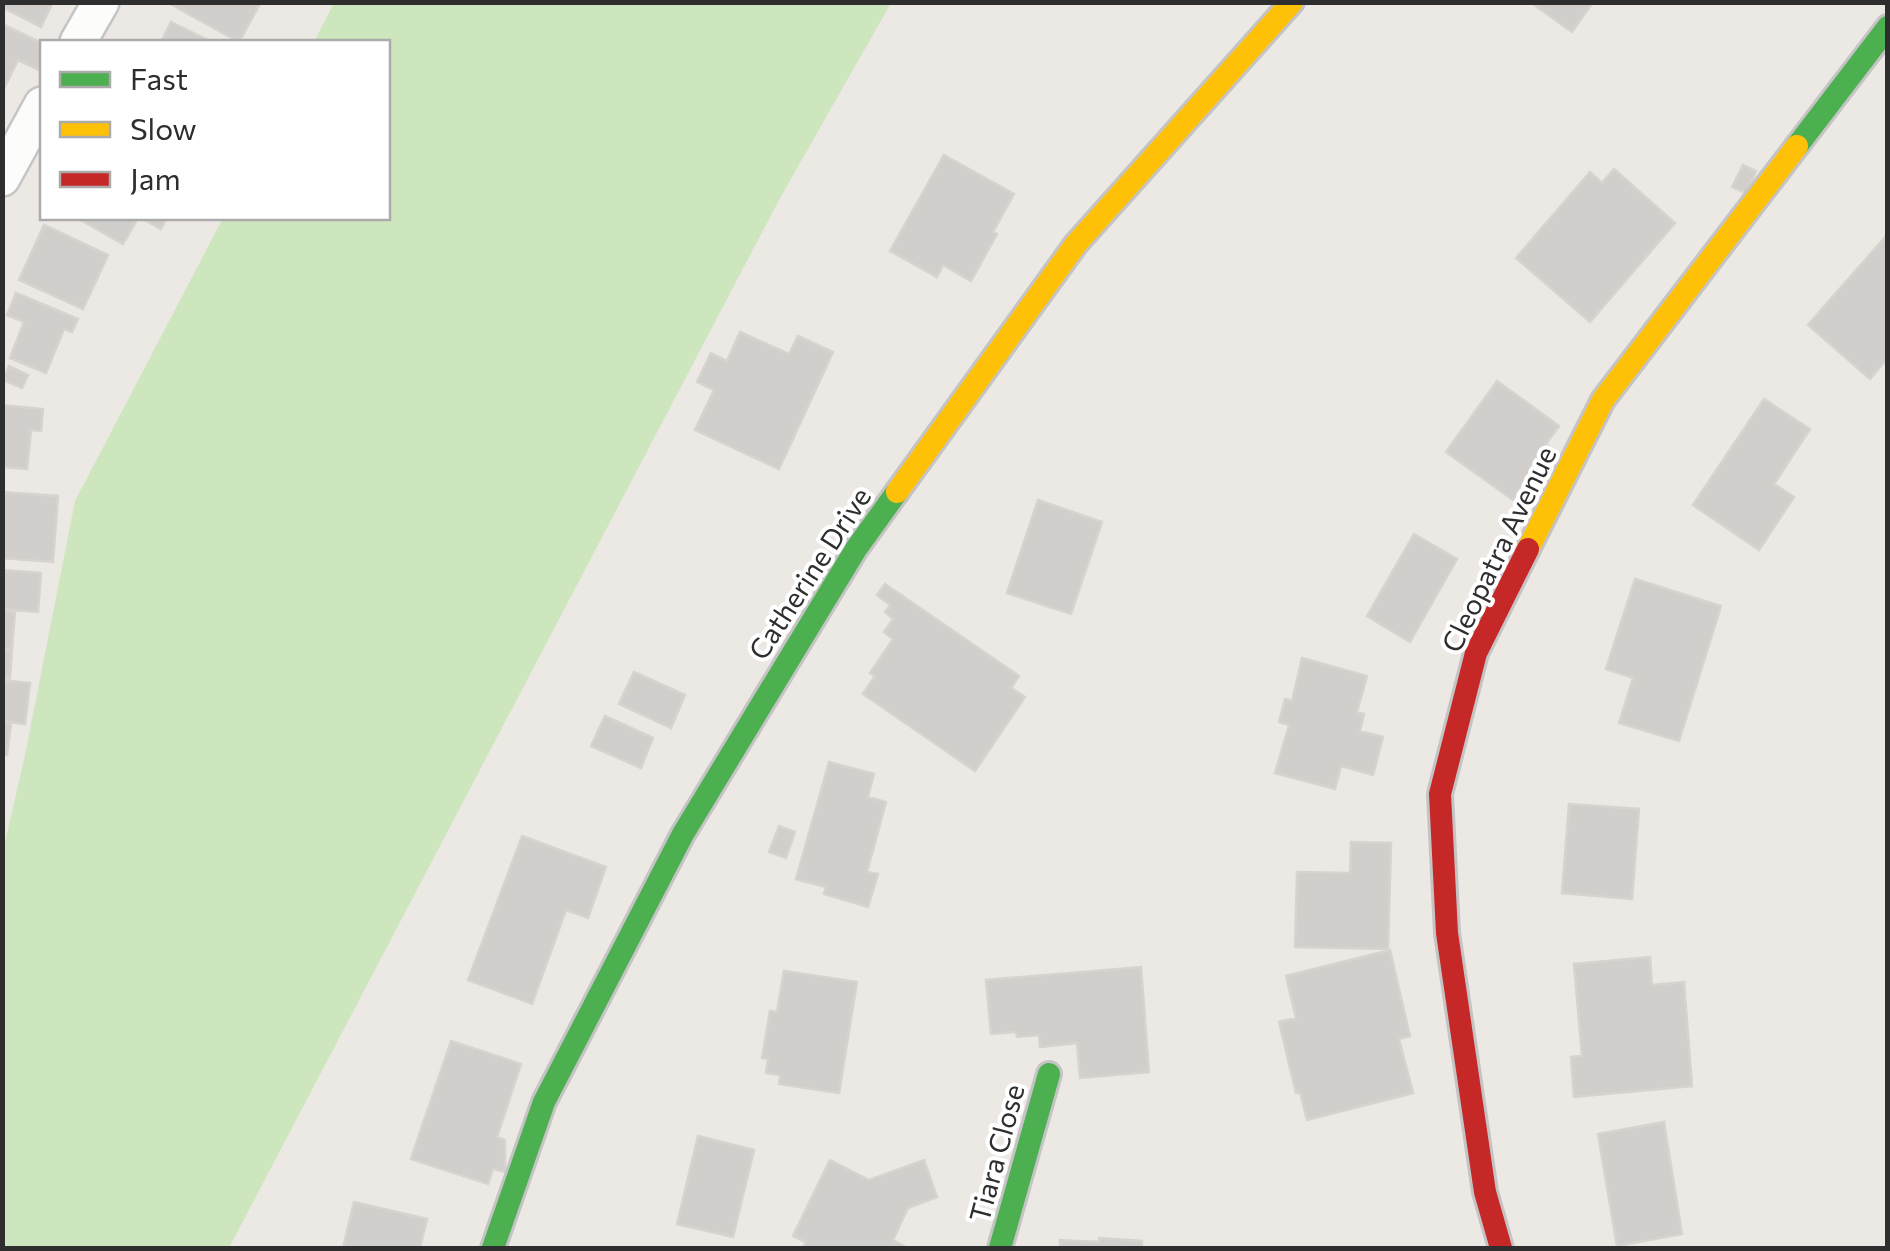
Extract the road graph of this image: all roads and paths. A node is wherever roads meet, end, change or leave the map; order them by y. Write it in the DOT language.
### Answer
graph roads {
  1 [pos="101,2"];
  2 [pos="1292,2"];
  3 [pos="1888,28"];
  4 [pos="79,40"];
  5 [pos="40,109"];
  6 [pos="2,178"];
  7 [pos="1048,1074"];
  8 [pos="493,1248"];
  9 [pos="1000,1248"];
  10 [pos="1502,1248"];
  1 -- 4 [label="street"];
  2 -- 8 [label="street, Catherine Drive"];
  3 -- 10 [label="street, Cleopatra Avenue"];
  5 -- 6 [label="street"];
  7 -- 9 [label="street, Tiara Close"];
}
